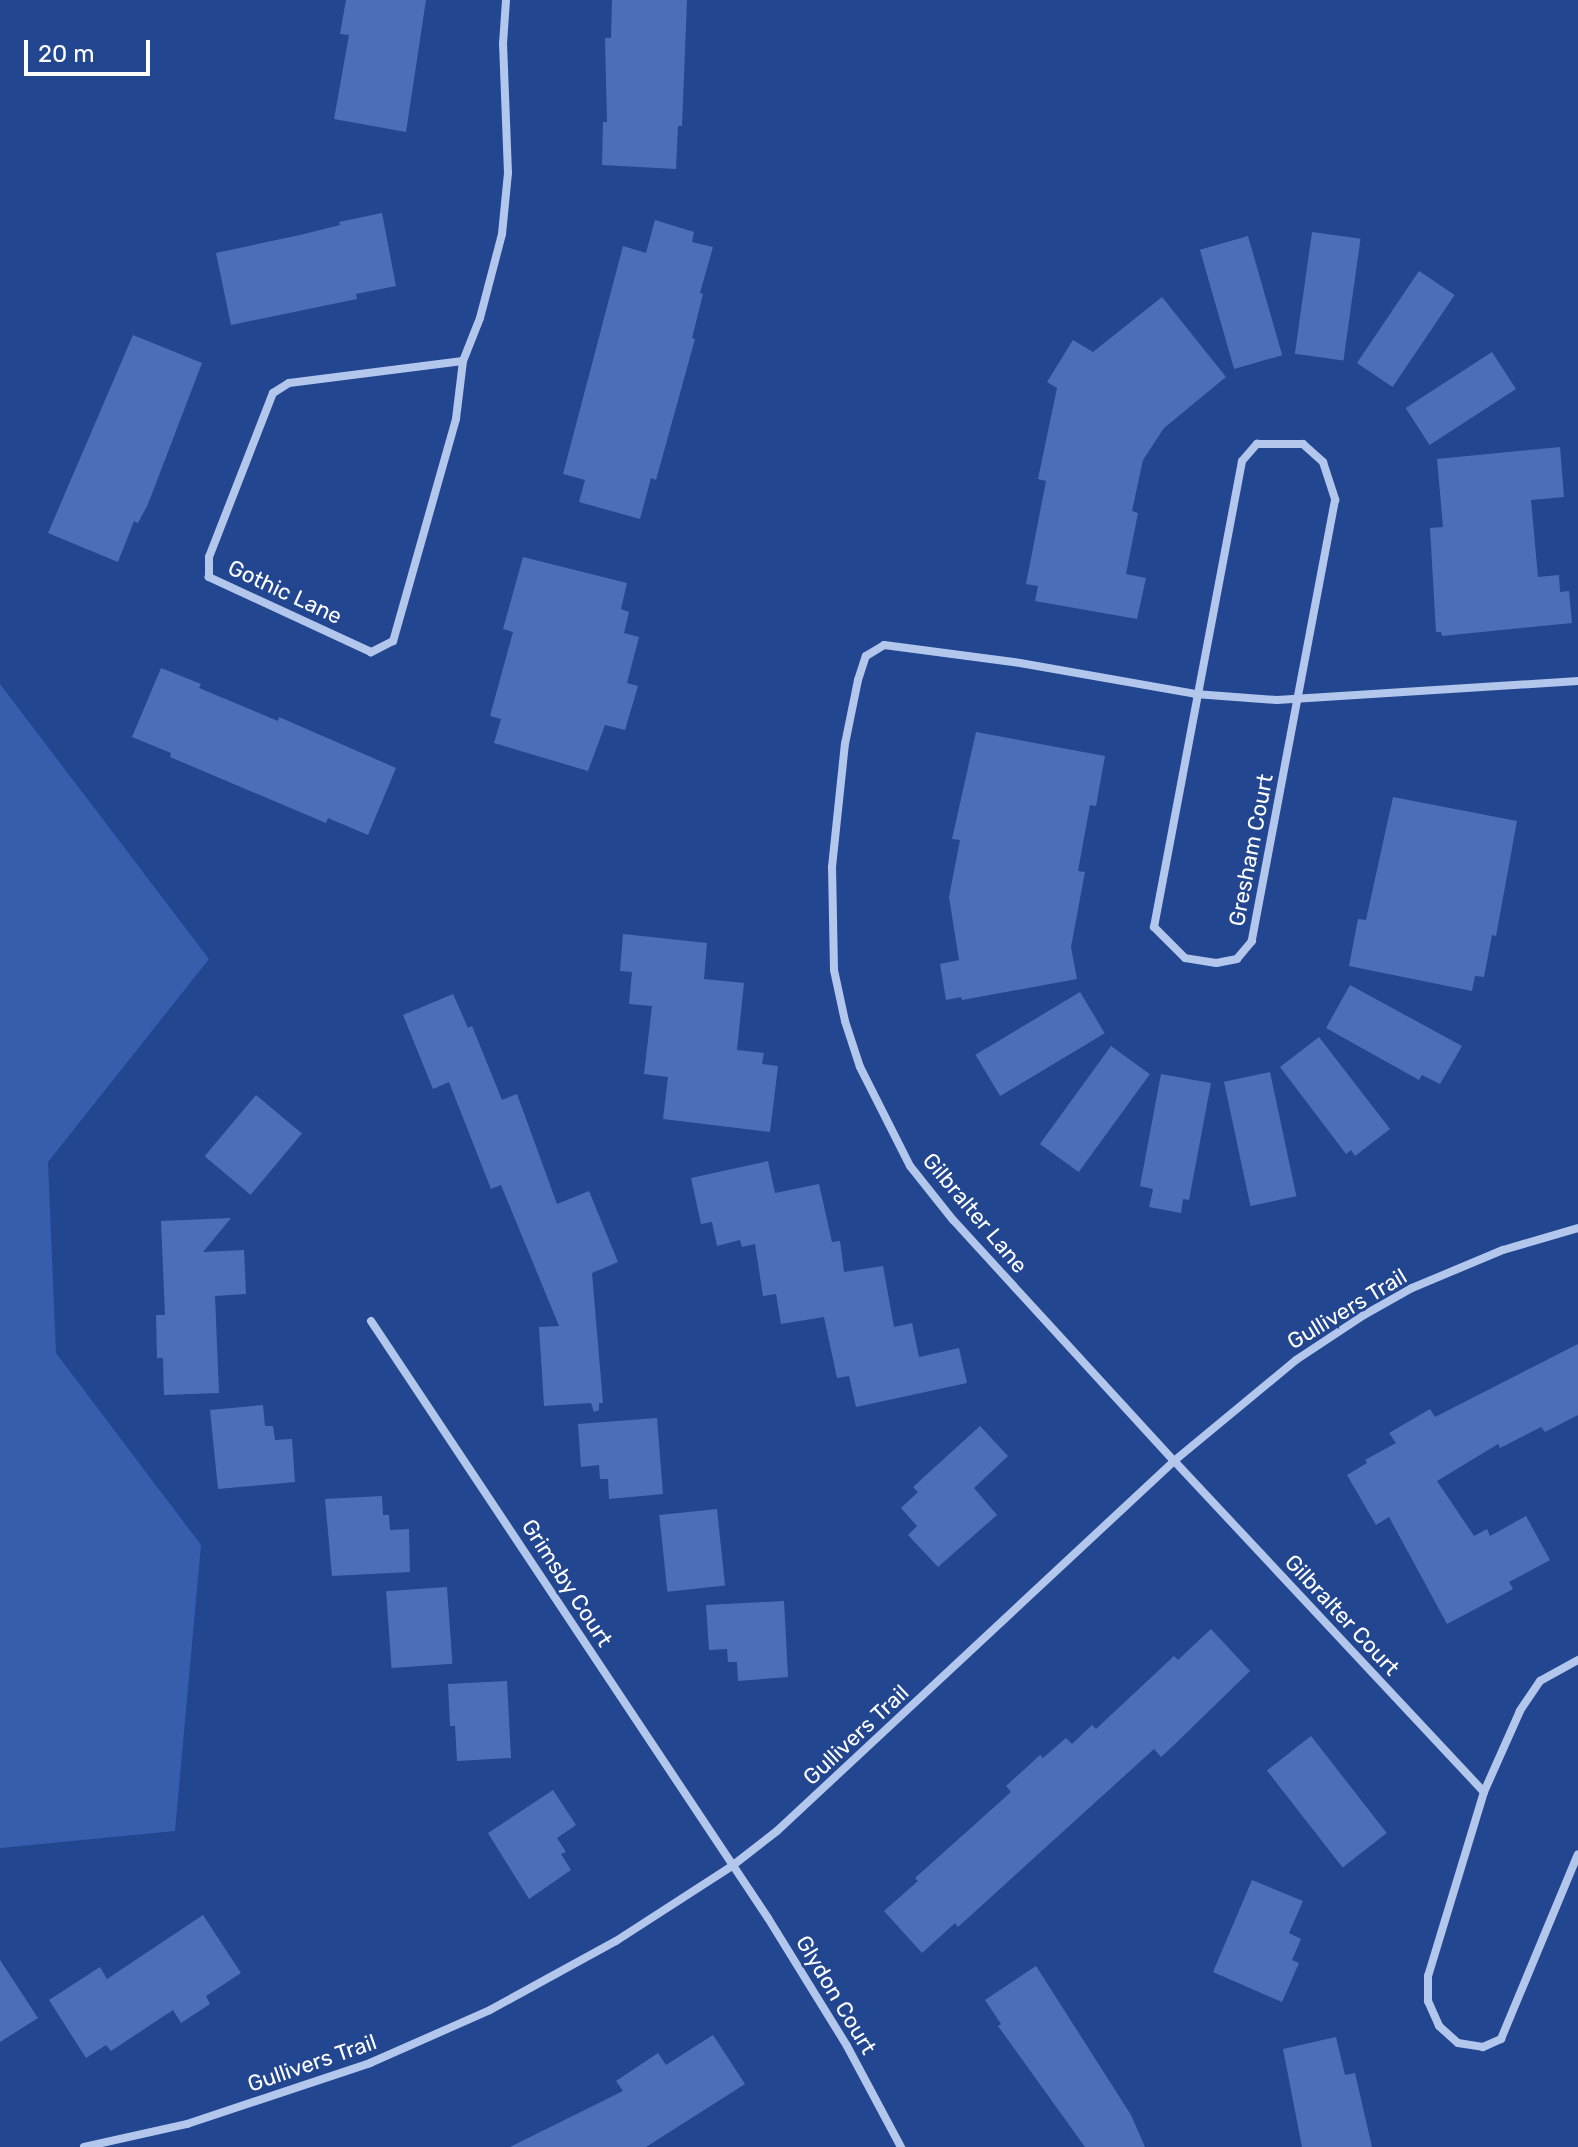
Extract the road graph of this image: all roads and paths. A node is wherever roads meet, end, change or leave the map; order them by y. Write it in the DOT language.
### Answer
graph roads {
  1 [pos="506,0"];
  2 [pos="463,361"];
  3 [pos="1578,681"];
  4 [pos="1195,694"];
  5 [pos="1298,700"];
  6 [pos="1578,1228"];
  7 [pos="371,1321"];
  8 [pos="1174,1461"];
  9 [pos="1578,1660"];
  10 [pos="1484,1792"];
  11 [pos="1578,1854"];
  12 [pos="732,1866"];
  13 [pos="84,2147"];
  14 [pos="901,2147"];
  1 -- 2 [label="street, Gothic Lane"];
  2 -- 2 [label="street, Gothic Lane"];
  3 -- 5 [label="street"];
  4 -- 5 [label="street"];
  4 -- 5 [label="street, Gresham Court"];
  4 -- 5 [label="street, Gresham Court"];
  4 -- 8 [label="street, Gilbralter Lane"];
  6 -- 8 [label="street, Gullivers Trail"];
  7 -- 12 [label="street, Grimsby Court"];
  8 -- 10 [label="street, Gilbralter Court"];
  8 -- 12 [label="street, Gullivers Trail"];
  9 -- 10 [label="street"];
  10 -- 11 [label="street"];
  12 -- 13 [label="street, Gullivers Trail"];
  12 -- 14 [label="street, Glydon Court"];
}
